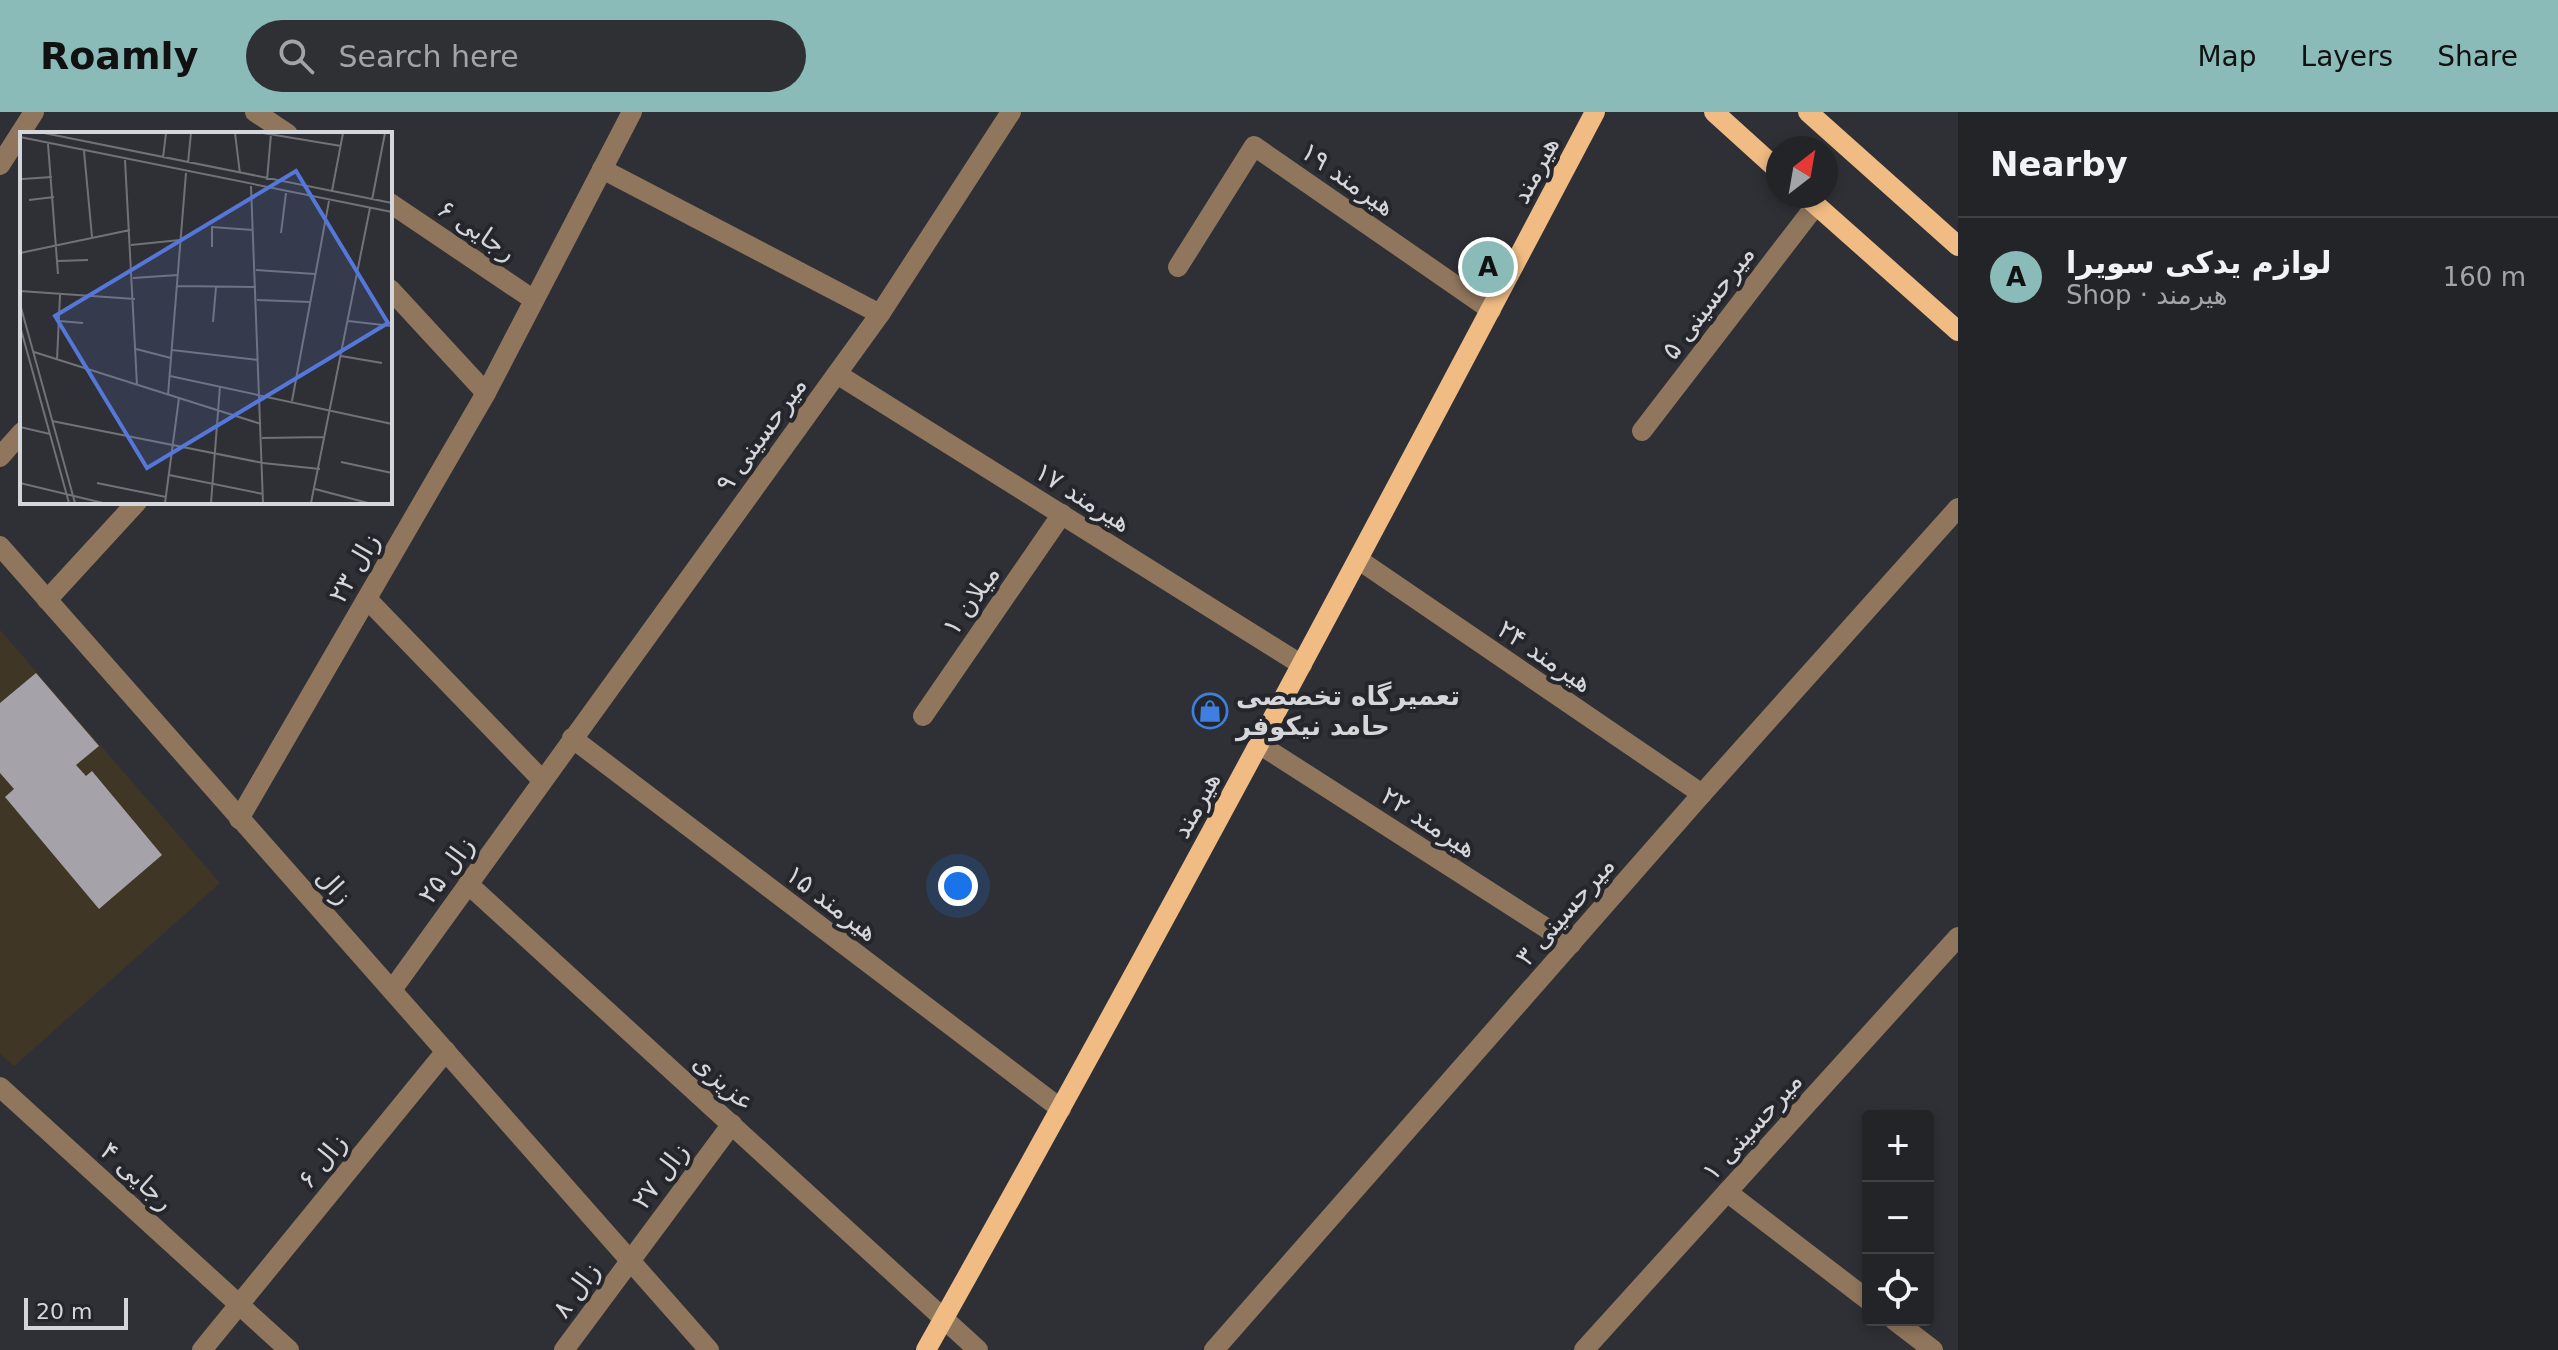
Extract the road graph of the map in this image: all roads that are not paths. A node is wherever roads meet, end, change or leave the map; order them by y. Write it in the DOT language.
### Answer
graph roads {
  1 [pos="34,112"];
  2 [pos="255,112"];
  3 [pos="632,112"];
  4 [pos="1011,112"];
  5 [pos="1595,112"];
  6 [pos="1714,112"];
  7 [pos="1808,112"];
  8 [pos="21,132"];
  9 [pos="285,132"];
  10 [pos="20,133"];
  11 [pos="1766,159"];
  12 [pos="2,161"];
  13 [pos="602,169"];
  14 [pos="20,170"];
  15 [pos="392,204"];
  16 [pos="1805,208"];
  17 [pos="1820,208"];
  18 [pos="1958,246"];
  19 [pos="1178,267"];
  20 [pos="392,291"];
  21 [pos="534,300"];
  22 [pos="1491,310"];
  23 [pos="880,314"];
  24 [pos="1958,331"];
  25 [pos="837,374"];
  26 [pos="486,393"];
  27 [pos="1642,431"];
  28 [pos="20,434"];
  29 [pos="0,457"];
  30 [pos="135,504"];
  31 [pos="1958,508"];
  32 [pos="1062,514"];
  33 [pos="0,546"];
  34 [pos="1359,560"];
  35 [pos="367,599"];
  36 [pos="47,600"];
  37 [pos="1302,665"];
  38 [pos="923,716"];
  39 [pos="572,738"];
  40 [pos="1259,744"];
  41 [pos="542,780"];
  42 [pos="1702,794"];
  43 [pos="239,819"];
  44 [pos="468,884"];
  45 [pos="1958,937"];
  46 [pos="1571,944"];
  47 [pos="392,990"];
  48 [pos="446,1051"];
  49 [pos="0,1087"];
  50 [pos="1061,1109"];
  51 [pos="732,1124"];
  52 [pos="1727,1192"];
  53 [pos="630,1260"];
  54 [pos="1862,1295"];
  55 [pos="238,1304"];
  56 [pos="944,1317"];
  57 [pos="1902,1326"];
  58 [pos="202,1350"];
  59 [pos="289,1350"];
  60 [pos="564,1350"];
  61 [pos="709,1350"];
  62 [pos="926,1350"];
  63 [pos="978,1350"];
  64 [pos="1214,1350"];
  65 [pos="1584,1350"];
  66 [pos="1933,1350"];
  1 -- 8 [label="street"];
  2 -- 9 [label="street"];
  3 -- 13 [label="street, زال ۲۳"];
  4 -- 23 [label="street, میرحسینی ۹"];
  5 -- 22 [label="main road, هیرمند"];
  6 -- 11 [label="main road"];
  7 -- 18 [label="main road"];
  10 -- 12 [label="street"];
  12 -- 14 [label="street"];
  13 -- 21 [label="street, زال ۲۳"];
  13 -- 23 [label="street"];
  15 -- 21 [label="street, رجایی ۶"];
  16 -- 27 [label="street, میرحسینی ۵"];
  17 -- 24 [label="main road"];
  19 -- 22 [label="street, هیرمند ۱۹"];
  20 -- 26 [label="street"];
  21 -- 26 [label="street, زال ۲۳"];
  22 -- 34 [label="main road, هیرمند"];
  23 -- 25 [label="street, میرحسینی ۹"];
  25 -- 32 [label="street, هیرمند ۱۷"];
  25 -- 39 [label="street, میرحسینی ۹"];
  26 -- 35 [label="street, زال ۲۳"];
  28 -- 29 [label="street"];
  30 -- 36 [label="street"];
  31 -- 42 [label="street, میرحسینی ۳"];
  32 -- 37 [label="street, هیرمند ۱۷"];
  32 -- 38 [label="street, میلان ۱"];
  33 -- 36 [label="street, زال"];
  34 -- 37 [label="main road, هیرمند"];
  34 -- 42 [label="street, هیرمند ۲۴"];
  35 -- 41 [label="street"];
  35 -- 43 [label="street, زال ۲۳"];
  36 -- 43 [label="street, زال"];
  37 -- 40 [label="main road, هیرمند"];
  39 -- 41 [label="street, میرحسینی ۹"];
  39 -- 50 [label="street, هیرمند ۱۵"];
  40 -- 46 [label="street, هیرمند ۲۲"];
  40 -- 50 [label="main road, هیرمند"];
  41 -- 44 [label="street, زال ۲۵"];
  42 -- 46 [label="street, میرحسینی ۳"];
  43 -- 47 [label="street, زال"];
  44 -- 47 [label="street, زال ۲۵"];
  44 -- 51 [label="street, عزیزی"];
  45 -- 52 [label="street, میرحسینی ۱"];
  46 -- 64 [label="street, میرحسینی ۳"];
  47 -- 48 [label="street, زال"];
  48 -- 53 [label="street, زال"];
  48 -- 55 [label="street, زال ۶"];
  49 -- 55 [label="street, رجایی ۴"];
  50 -- 56 [label="main road, هیرمند"];
  51 -- 53 [label="street, زال ۲۷"];
  51 -- 56 [label="street, عزیزی"];
  52 -- 54 [label="street"];
  52 -- 65 [label="street, میرحسینی ۱"];
  53 -- 60 [label="street, زال ۸"];
  53 -- 61 [label="street, زال"];
  55 -- 58 [label="street, زال ۶"];
  55 -- 59 [label="street, رجایی ۴"];
  56 -- 62 [label="main road, هیرمند"];
  56 -- 63 [label="street, عزیزی"];
  57 -- 66 [label="street"];
}
